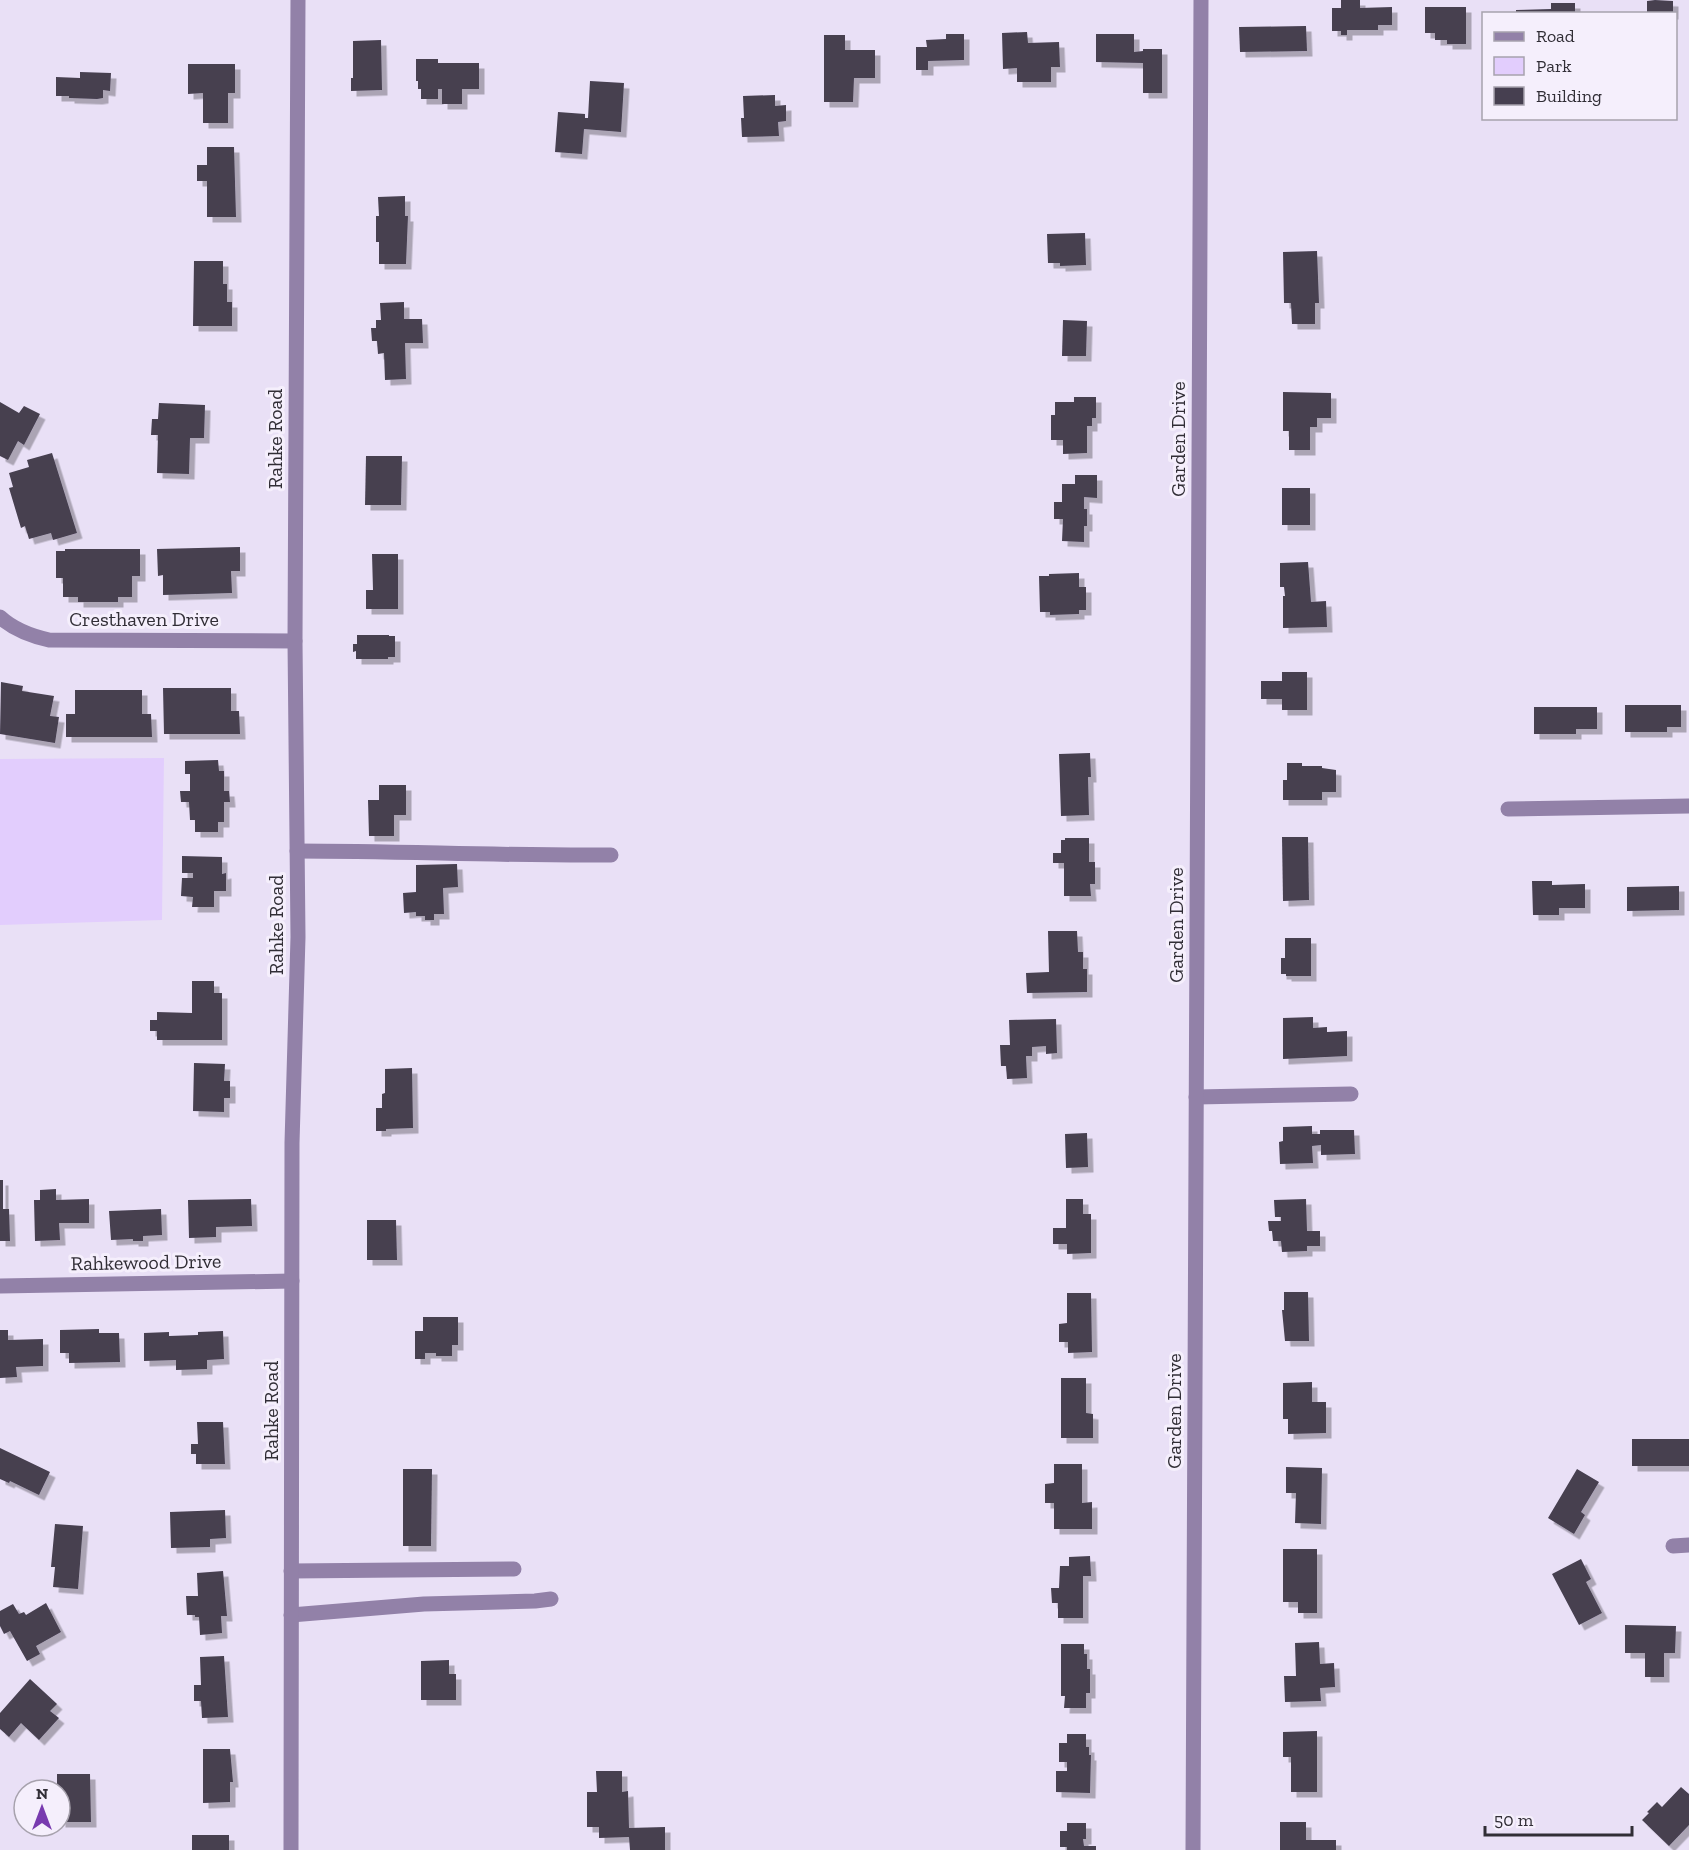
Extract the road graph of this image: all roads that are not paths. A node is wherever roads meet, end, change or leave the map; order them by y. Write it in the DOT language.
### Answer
graph roads {
  1 [pos="298,0"];
  2 [pos="1201,0"];
  3 [pos="0,617"];
  4 [pos="295,641"];
  5 [pos="1689,806"];
  6 [pos="1508,809"];
  7 [pos="297,851"];
  8 [pos="611,855"];
  9 [pos="1350,1094"];
  10 [pos="1196,1097"];
  11 [pos="292,1281"];
  12 [pos="0,1286"];
  13 [pos="1673,1545"];
  14 [pos="1689,1545"];
  15 [pos="514,1569"];
  16 [pos="291,1570"];
  17 [pos="551,1599"];
  18 [pos="291,1615"];
  19 [pos="291,1850"];
  20 [pos="1193,1850"];
  1 -- 4 [label="street, Rahke Road"];
  2 -- 10 [label="street, Garden Drive"];
  3 -- 4 [label="street, Cresthaven Drive"];
  4 -- 7 [label="street, Rahke Road"];
  5 -- 6 [label="street"];
  7 -- 8 [label="street"];
  7 -- 11 [label="street, Rahke Road"];
  9 -- 10 [label="street"];
  10 -- 20 [label="street, Garden Drive"];
  11 -- 12 [label="street, Rahkewood Drive"];
  11 -- 16 [label="street, Rahke Road"];
  13 -- 14 [label="street"];
  15 -- 16 [label="street"];
  16 -- 18 [label="street, Rahke Road"];
  17 -- 18 [label="street"];
  18 -- 19 [label="street, Rahke Road"];
}
